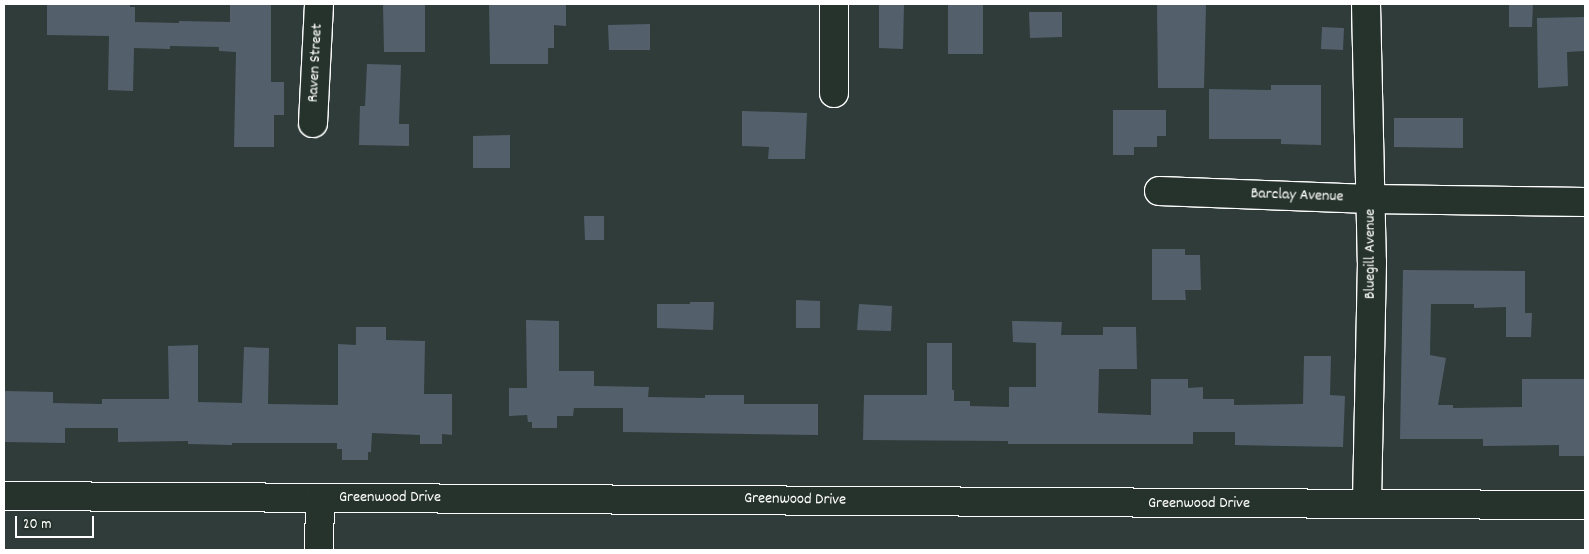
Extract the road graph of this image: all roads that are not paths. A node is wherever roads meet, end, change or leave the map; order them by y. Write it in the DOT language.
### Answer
graph roads {
  1 [pos="319,4"];
  2 [pos="834,4"];
  3 [pos="1366,4"];
  4 [pos="834,93"];
  5 [pos="313,123"];
  6 [pos="1159,191"];
  7 [pos="1370,199"];
  8 [pos="1585,202"];
  9 [pos="4,496"];
  10 [pos="320,498"];
  11 [pos="1367,504"];
  12 [pos="1585,505"];
  13 [pos="319,550"];
  1 -- 5 [label="street, Raven Street"];
  2 -- 4 [label="street"];
  3 -- 7 [label="street, Bluegill Avenue"];
  6 -- 7 [label="street, Barclay Avenue"];
  7 -- 8 [label="street, Barclay Avenue"];
  7 -- 11 [label="street, Bluegill Avenue"];
  9 -- 10 [label="street, Greenwood Drive"];
  10 -- 11 [label="street, Greenwood Drive"];
  10 -- 13 [label="street"];
  11 -- 12 [label="street, Greenwood Drive"];
}
